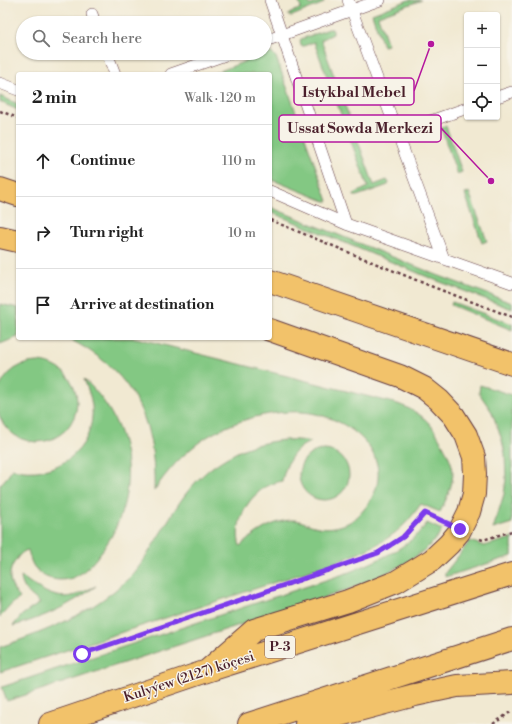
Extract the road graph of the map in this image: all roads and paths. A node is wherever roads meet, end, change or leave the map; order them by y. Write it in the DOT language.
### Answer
graph roads {
  1 [pos="270,0"];
  2 [pos="380,0"];
  3 [pos="350,5"];
  4 [pos="283,35"];
  5 [pos="272,39"];
  6 [pos="110,60"];
  7 [pos="211,60"];
  8 [pos="114,72"];
  9 [pos="177,72"];
  10 [pos="0,83"];
  11 [pos="16,89"];
  12 [pos="512,92"];
  13 [pos="500,96"];
  14 [pos="464,109"];
  15 [pos="0,111"];
  16 [pos="16,117"];
  17 [pos="397,133"];
  18 [pos="0,189"];
  19 [pos="272,193"];
  20 [pos="16,194"];
  21 [pos="272,221"];
  22 [pos="346,224"];
  23 [pos="0,237"];
  24 [pos="16,241"];
  25 [pos="444,259"];
  26 [pos="272,282"];
  27 [pos="512,283"];
  28 [pos="512,317"];
  29 [pos="272,331"];
  30 [pos="512,364"];
  31 [pos="460,529"];
  32 [pos="512,531"];
  33 [pos="512,574"];
  34 [pos="512,639"];
  35 [pos="82,654"];
  36 [pos="207,671"];
  37 [pos="512,683"];
  38 [pos="512,711"];
  39 [pos="50,724"];
  40 [pos="249,724"];
  41 [pos="306,724"];
  42 [pos="493,724"];
  1 -- 4 [label="lane"];
  2 -- 3 [label="lane"];
  3 -- 4 [label="lane"];
  3 -- 17 [label="lane"];
  4 -- 5 [label="lane"];
  4 -- 22 [label="lane"];
  6 -- 8 [label="lane"];
  7 -- 9 [label="lane"];
  10 -- 11 [label="lane"];
  12 -- 13 [label="lane"];
  14 -- 17 [label="lane"];
  15 -- 16 [label="path"];
  17 -- 25 [label="lane"];
  18 -- 20 [label="highway"];
  19 -- 22 [label="lane"];
  21 -- 28 [label="path"];
  22 -- 25 [label="lane"];
  23 -- 24 [label="highway"];
  25 -- 27 [label="lane"];
  26 -- 30 [label="highway"];
  29 -- 31 [label="highway"];
  31 -- 32 [label="path"];
  31 -- 35 [label="path"];
  31 -- 36 [label="highway"];
  33 -- 36 [label="highway, Kulyýew (2127) köçesi / P-3"];
  34 -- 40 [label="highway"];
  36 -- 39 [label="highway, Kulyýew (2127) köçesi / P-3"];
  37 -- 41 [label="highway"];
  38 -- 42 [label="path"];
}
